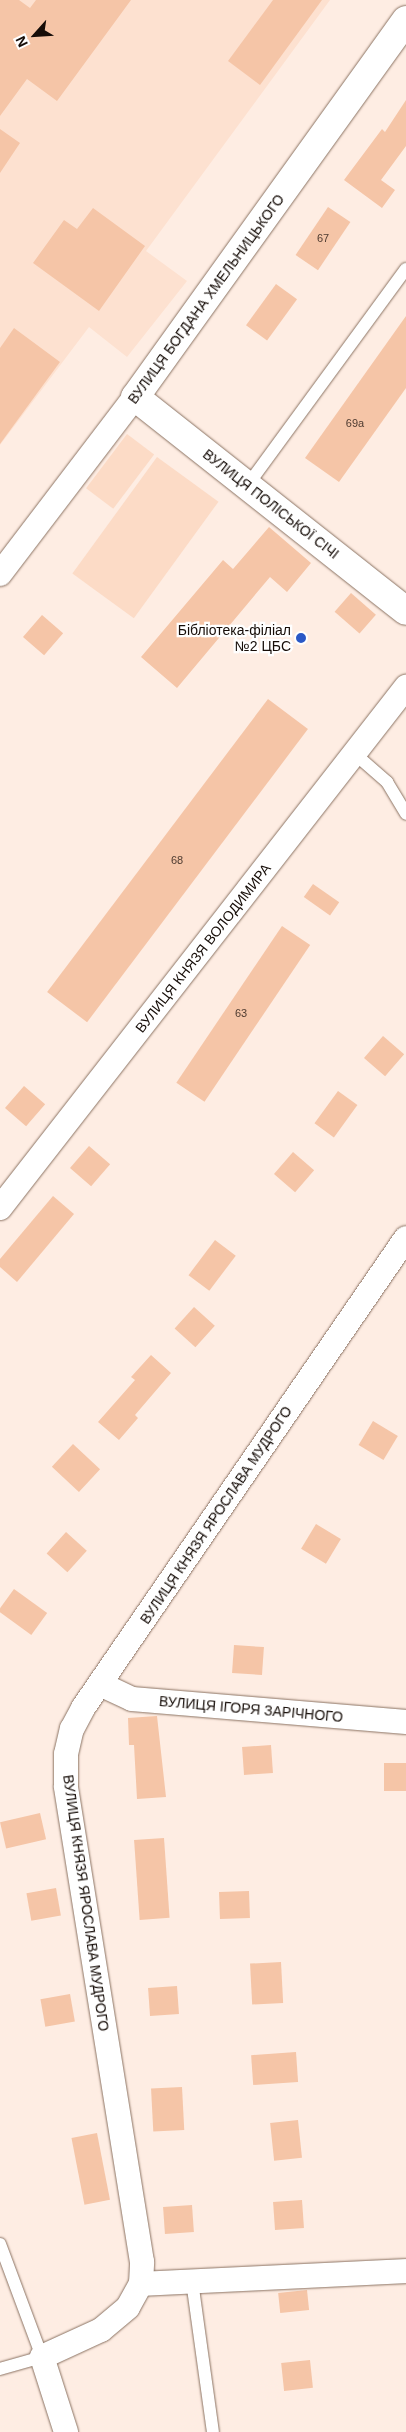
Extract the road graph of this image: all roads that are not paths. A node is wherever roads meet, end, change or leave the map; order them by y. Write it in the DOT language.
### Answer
graph roads {
  1 [pos="406,20"];
  2 [pos="406,269"];
  3 [pos="135,397"];
  4 [pos="247,486"];
  5 [pos="0,574"];
  6 [pos="406,611"];
  7 [pos="406,688"];
  8 [pos="354,754"];
  9 [pos="406,814"];
  10 [pos="0,1208"];
  11 [pos="406,1238"];
  12 [pos="100,1684"];
  13 [pos="406,1722"];
  14 [pos="0,2244"];
  15 [pos="406,2271"];
  16 [pos="192,2281"];
  17 [pos="141,2284"];
  18 [pos="42,2357"];
  19 [pos="0,2369"];
  20 [pos="66,2432"];
  21 [pos="213,2432"];
  1 -- 3 [label="street, ВУЛИЦЯ БОГДАНА ХМЕЛЬНИЦЬКОГО"];
  2 -- 4 [label="lane"];
  3 -- 4 [label="street, ВУЛИЦЯ ПОЛІСЬКОЇ СІЧІ"];
  3 -- 5 [label="street, ВУЛИЦЯ БОГДАНА ХМЕЛЬНИЦЬКОГО"];
  4 -- 6 [label="street, ВУЛИЦЯ ПОЛІСЬКОЇ СІЧІ"];
  7 -- 8 [label="street, ВУЛИЦЯ КНЯЗЯ ВОЛОДИМИРА"];
  8 -- 9 [label="lane"];
  8 -- 10 [label="street, ВУЛИЦЯ КНЯЗЯ ВОЛОДИМИРА"];
  11 -- 12 [label="street, ВУЛИЦЯ КНЯЗЯ ЯРОСЛАВА МУДРОГО"];
  12 -- 13 [label="street, ВУЛИЦЯ ІГОРЯ ЗАРІЧНОГО"];
  12 -- 17 [label="street, ВУЛИЦЯ КНЯЗЯ ЯРОСЛАВА МУДРОГО"];
  14 -- 18 [label="lane"];
  15 -- 16 [label="street"];
  16 -- 17 [label="street"];
  16 -- 21 [label="lane"];
  17 -- 18 [label="street, ВУЛИЦЯ КНЯЗЯ ЯРОСЛАВА МУДРОГО"];
  18 -- 19 [label="lane"];
  18 -- 20 [label="street"];
}
